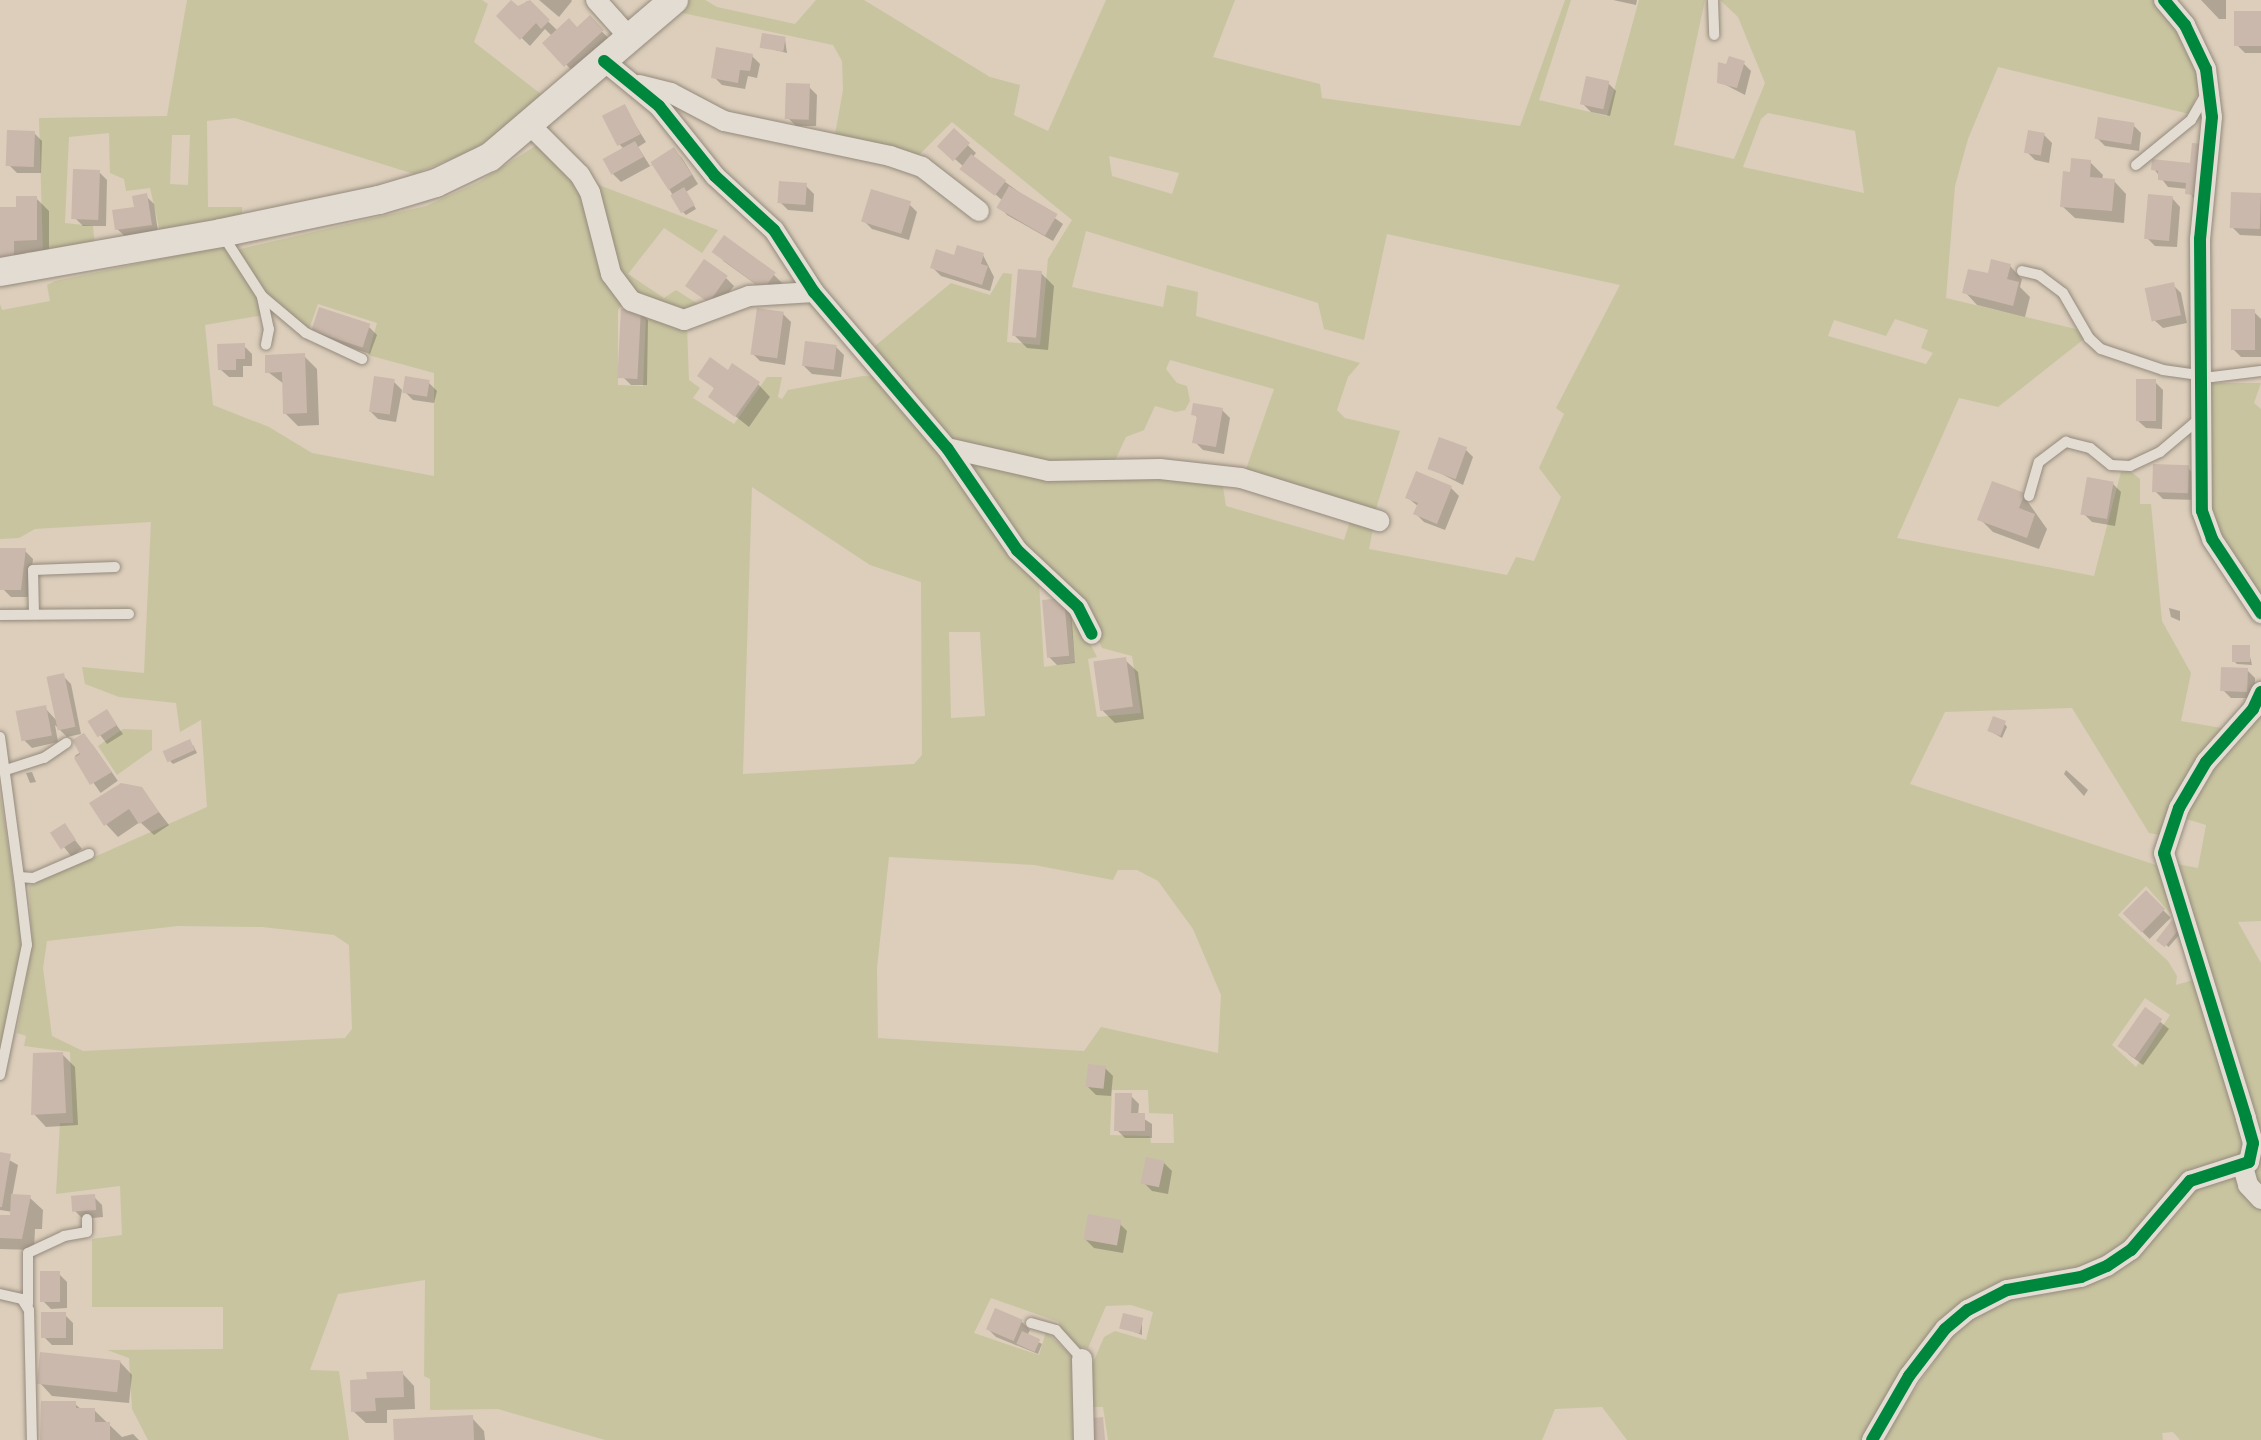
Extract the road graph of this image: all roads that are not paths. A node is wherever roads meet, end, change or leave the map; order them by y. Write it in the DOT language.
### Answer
graph roads {
  1 [pos="596,0"];
  2 [pos="674,0"];
  3 [pos="1714,0"];
  4 [pos="2164,0"];
  5 [pos="1714,35"];
  6 [pos="630,38"];
  7 [pos="604,61"];
  8 [pos="628,82"];
  9 [pos="2210,86"];
  10 [pos="531,126"];
  11 [pos="2136,165"];
  12 [pos="979,211"];
  13 [pos="222,233"];
  14 [pos="2022,271"];
  15 [pos="0,272"];
  16 [pos="814,292"];
  17 [pos="262,296"];
  18 [pos="266,345"];
  19 [pos="362,360"];
  20 [pos="2261,371"];
  21 [pos="2200,374"];
  22 [pos="2200,418"];
  23 [pos="948,448"];
  24 [pos="2029,496"];
  25 [pos="1378,522"];
  26 [pos="114,567"];
  27 [pos="2261,613"];
  28 [pos="34,614"];
  29 [pos="128,614"];
  30 [pos="0,615"];
  31 [pos="1092,634"];
  32 [pos="2261,692"];
  33 [pos="0,737"];
  34 [pos="66,743"];
  35 [pos="6,770"];
  36 [pos="89,854"];
  37 [pos="19,877"];
  38 [pos="0,1075"];
  39 [pos="2243,1167"];
  40 [pos="2261,1199"];
  41 [pos="86,1219"];
  42 [pos="0,1294"];
  43 [pos="29,1310"];
  44 [pos="1031,1323"];
  45 [pos="1082,1359"];
  46 [pos="32,1440"];
  47 [pos="1084,1440"];
  48 [pos="1872,1440"];
  1 -- 6 [label="street"];
  2 -- 6 [label="main road"];
  3 -- 5 [label="lane"];
  4 -- 9 [label="street"];
  6 -- 7 [label="main road"];
  7 -- 8 [label="street"];
  7 -- 10 [label="main road"];
  8 -- 12 [label="street"];
  8 -- 16 [label="street"];
  9 -- 11 [label="lane"];
  9 -- 21 [label="street"];
  10 -- 13 [label="main road"];
  10 -- 16 [label="street"];
  13 -- 15 [label="main road"];
  13 -- 17 [label="lane"];
  14 -- 21 [label="lane"];
  16 -- 23 [label="street"];
  17 -- 18 [label="lane"];
  17 -- 19 [label="lane"];
  20 -- 21 [label="lane"];
  21 -- 22 [label="street"];
  22 -- 24 [label="lane"];
  22 -- 27 [label="street"];
  23 -- 25 [label="street"];
  23 -- 31 [label="street"];
  26 -- 28 [label="lane"];
  28 -- 29 [label="lane"];
  28 -- 30 [label="lane"];
  32 -- 39 [label="street"];
  33 -- 35 [label="lane"];
  34 -- 35 [label="lane"];
  35 -- 37 [label="lane"];
  36 -- 37 [label="lane"];
  37 -- 38 [label="lane"];
  39 -- 40 [label="street"];
  39 -- 48 [label="street"];
  41 -- 43 [label="lane"];
  42 -- 43 [label="lane"];
  43 -- 46 [label="lane"];
  44 -- 45 [label="lane"];
  45 -- 47 [label="street"];
}
